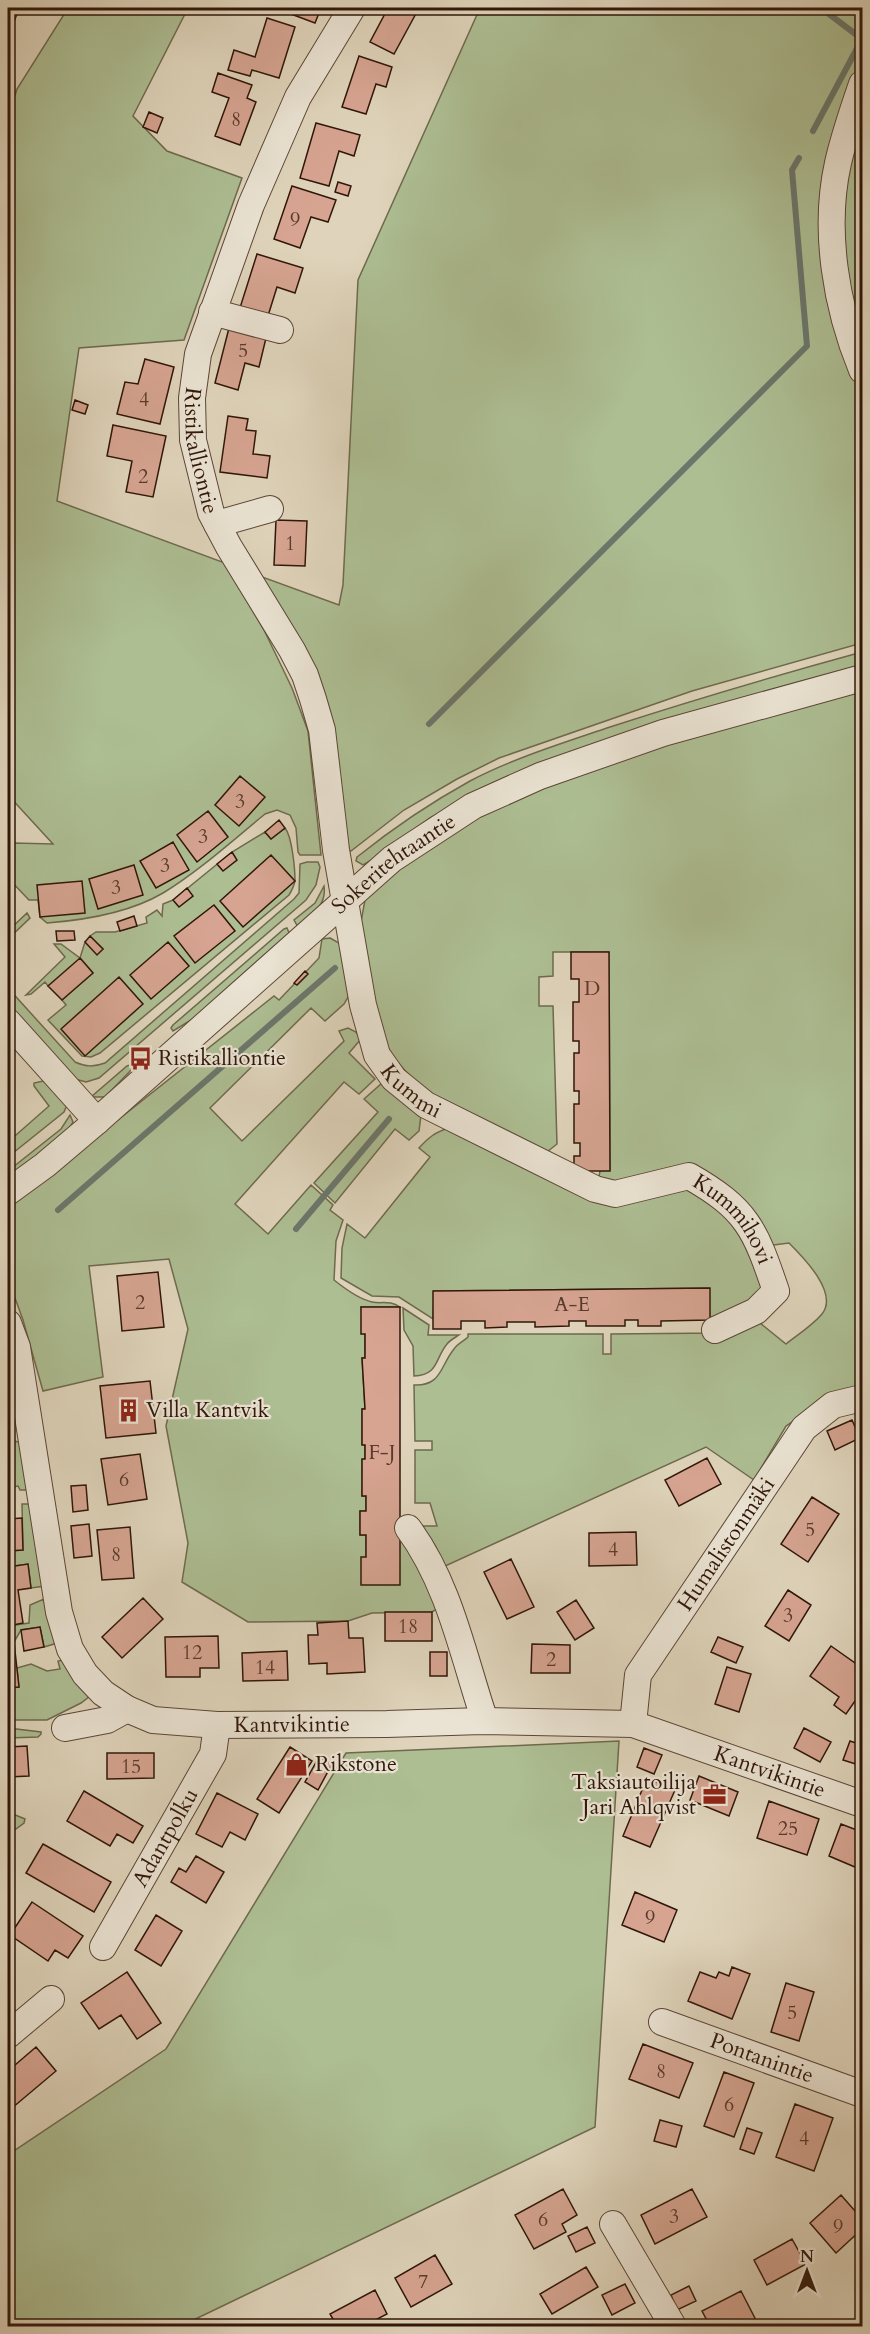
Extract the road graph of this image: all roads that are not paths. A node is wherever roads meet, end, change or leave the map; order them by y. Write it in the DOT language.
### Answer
graph roads {
  1 [pos="352,8"];
  2 [pos="862,84"];
  3 [pos="212,312"];
  4 [pos="280,330"];
  5 [pos="862,370"];
  6 [pos="270,509"];
  7 [pos="217,524"];
  8 [pos="862,678"];
  9 [pos="345,900"];
  10 [pos="8,1022"];
  11 [pos="97,1121"];
  12 [pos="595,1189"];
  13 [pos="8,1192"];
  14 [pos="8,1323"];
  15 [pos="715,1330"];
  16 [pos="862,1398"];
  17 [pos="408,1528"];
  18 [pos="127,1709"];
  19 [pos="485,1721"];
  20 [pos="633,1724"];
  21 [pos="217,1725"];
  22 [pos="64,1728"];
  23 [pos="862,1804"];
  24 [pos="103,1947"];
  25 [pos="51,1999"];
  26 [pos="662,2022"];
  27 [pos="8,2035"];
  28 [pos="862,2094"];
  29 [pos="613,2223"];
  30 [pos="674,2326"];
  1 -- 3 [label="street, Ristikalliontie"];
  2 -- 5 [label="street"];
  3 -- 4 [label="street"];
  3 -- 7 [label="street, Ristikalliontie"];
  6 -- 7 [label="street"];
  7 -- 9 [label="street, Ristikalliontie"];
  8 -- 9 [label="street, Sokeritehtaantie"];
  9 -- 11 [label="street, Sokeritehtaantie"];
  9 -- 12 [label="street, Kummi"];
  10 -- 11 [label="street"];
  11 -- 13 [label="street, Sokeritehtaantie"];
  12 -- 15 [label="street, Kummihovi"];
  14 -- 18 [label="street, Kantvikintie"];
  16 -- 20 [label="street, Humalistonmäki"];
  17 -- 19 [label="street"];
  18 -- 21 [label="street, Kantvikintie"];
  18 -- 22 [label="street"];
  19 -- 20 [label="street, Kantvikintie"];
  19 -- 21 [label="street, Kantvikintie"];
  20 -- 23 [label="street, Kantvikintie"];
  21 -- 24 [label="street, Adantpolku"];
  25 -- 27 [label="street"];
  26 -- 28 [label="street, Pontanintie"];
  29 -- 30 [label="street"];
}
